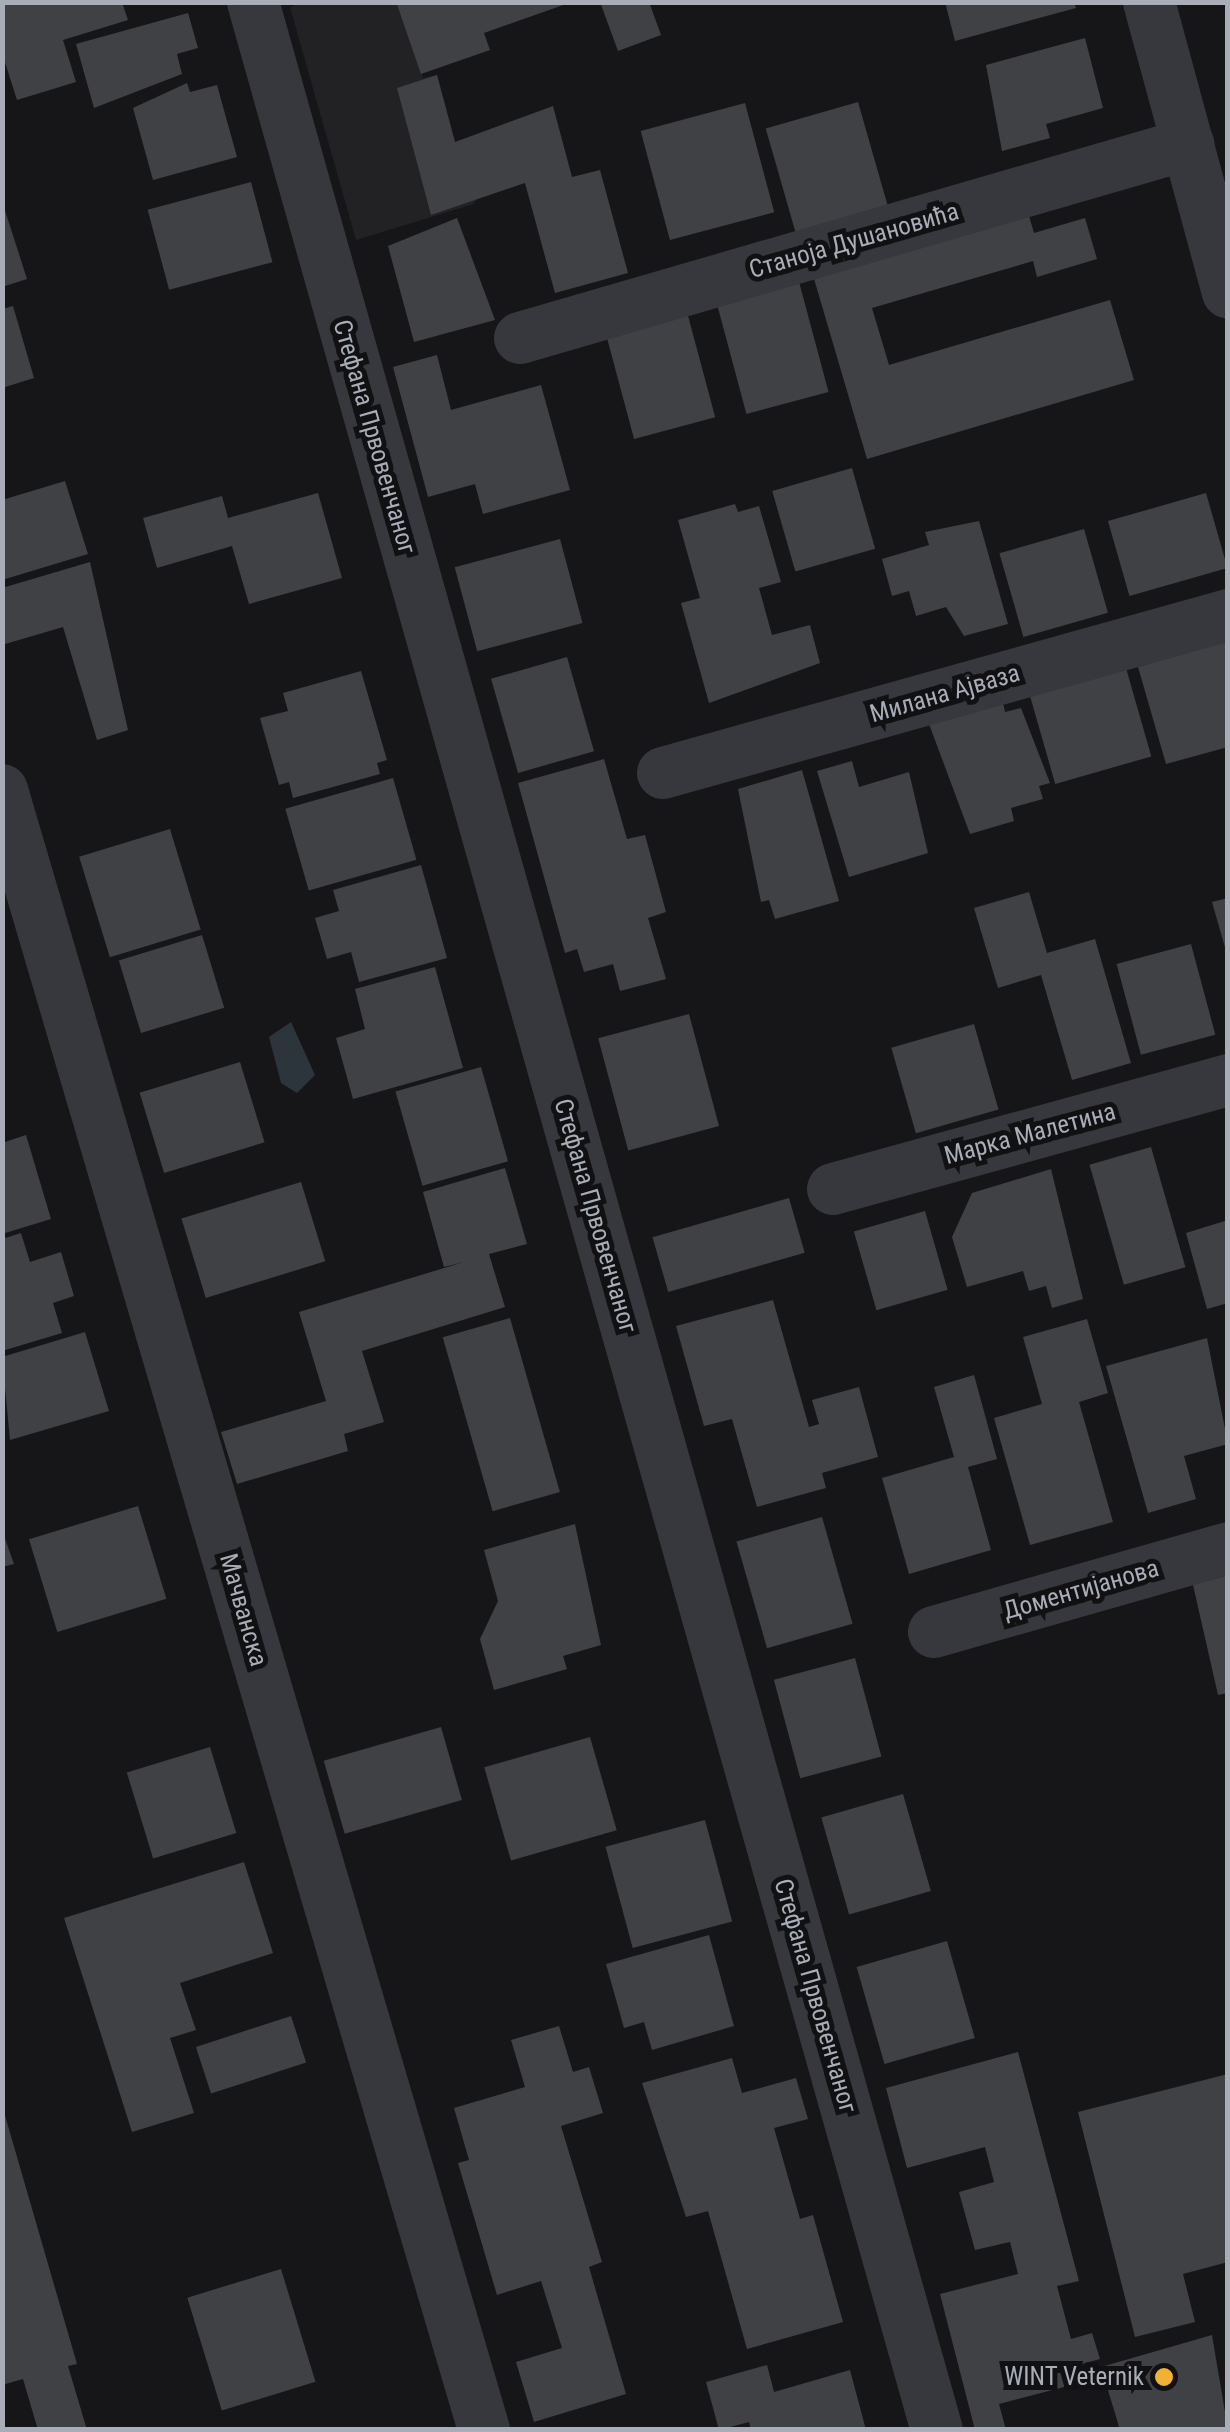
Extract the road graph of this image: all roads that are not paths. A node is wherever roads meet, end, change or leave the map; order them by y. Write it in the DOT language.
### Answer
graph roads {
  1 [pos="253,2"];
  2 [pos="1149,2"];
  3 [pos="1188,144"];
  4 [pos="1228,292"];
  5 [pos="520,338"];
  6 [pos="1228,615"];
  7 [pos="663,773"];
  8 [pos="2,790"];
  9 [pos="1228,1080"];
  10 [pos="833,1188"];
  11 [pos="1228,1548"];
  12 [pos="934,1632"];
  13 [pos="484,2430"];
  14 [pos="938,2430"];
  1 -- 14 [label="street, Стефана Првовенчаног"];
  2 -- 3 [label="street"];
  3 -- 4 [label="street"];
  3 -- 5 [label="street, Станоја Душановића"];
  6 -- 7 [label="street, Милана Ајваза"];
  8 -- 13 [label="street, Мачванска"];
  9 -- 10 [label="street, Марка Малетина"];
  11 -- 12 [label="street, Доментијанова"];
}
